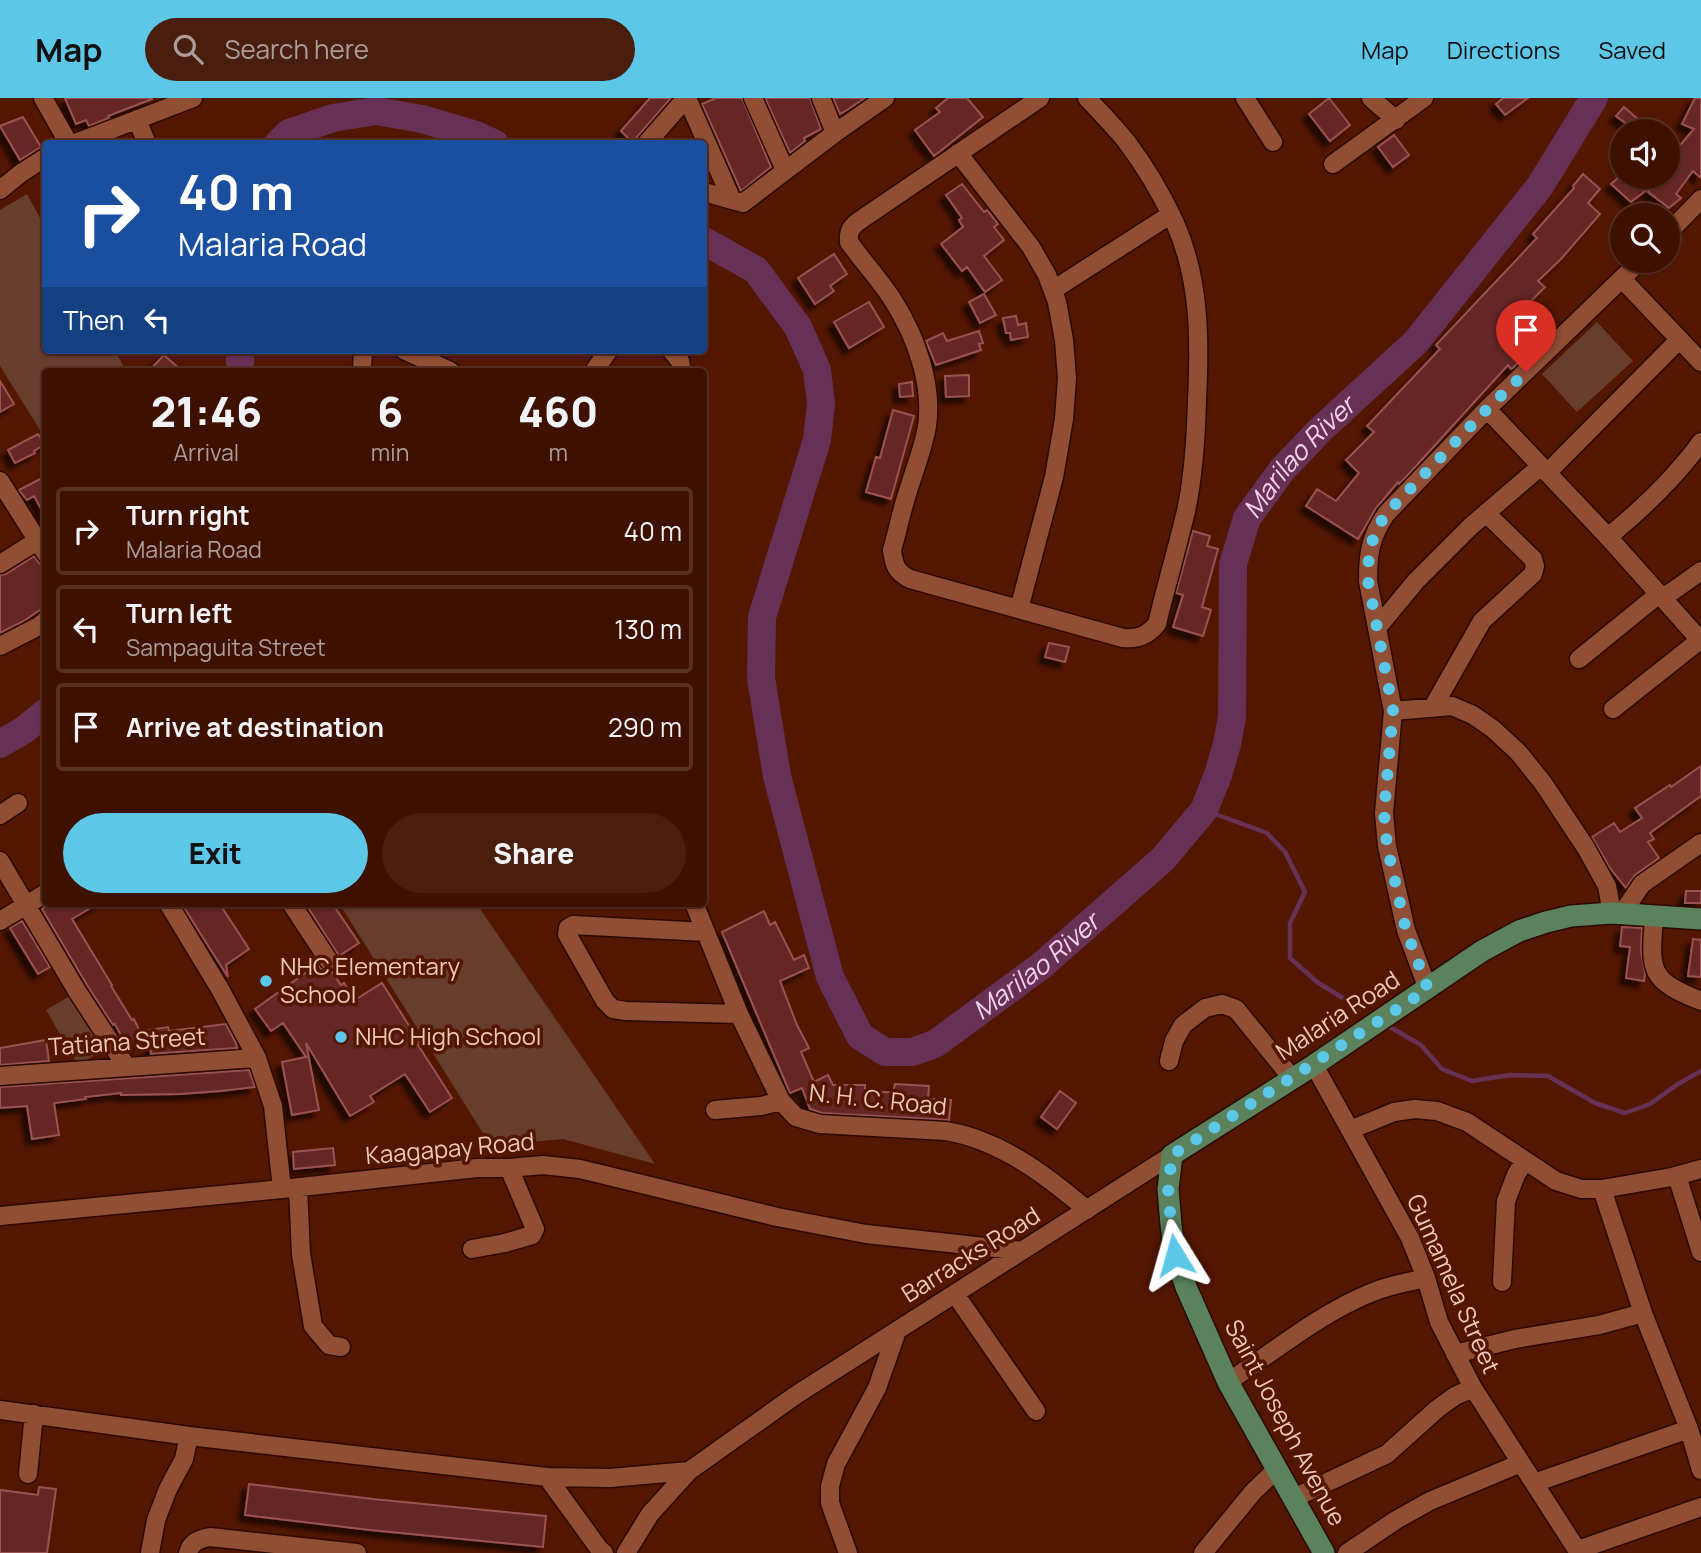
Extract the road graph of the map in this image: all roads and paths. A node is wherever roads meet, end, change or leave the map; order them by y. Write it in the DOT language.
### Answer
graph roads {
  1 [pos="43,98"];
  2 [pos="193,98"];
  3 [pos="686,98"];
  4 [pos="753,98"];
  5 [pos="821,98"];
  6 [pos="885,98"];
  7 [pos="1040,98"];
  8 [pos="1087,98"];
  9 [pos="1245,98"];
  10 [pos="1371,98"];
  11 [pos="1424,98"];
  12 [pos="137,119"];
  13 [pos="1396,120"];
  14 [pos="835,132"];
  15 [pos="69,140"];
  16 [pos="82,140"];
  17 [pos="145,140"];
  18 [pos="649,140"];
  19 [pos="705,140"];
  20 [pos="1273,142"];
  21 [pos="707,145"];
  22 [pos="958,153"];
  23 [pos="42,160"];
  24 [pos="1333,164"];
  25 [pos="785,170"];
  26 [pos="0,190"];
  27 [pos="707,193"];
  28 [pos="1701,199"];
  29 [pos="732,200"];
  30 [pos="1170,215"];
  31 [pos="1680,221"];
  32 [pos="1628,273"];
  33 [pos="1622,279"];
  34 [pos="1053,290"];
  35 [pos="1679,340"];
  36 [pos="412,354"];
  37 [pos="1701,362"];
  38 [pos="442,368"];
  39 [pos="1487,409"];
  40 [pos="1701,442"];
  41 [pos="1544,470"];
  42 [pos="0,481"];
  43 [pos="1486,513"];
  44 [pos="1608,537"];
  45 [pos="41,547"];
  46 [pos="0,564"];
  47 [pos="1701,572"];
  48 [pos="1661,596"];
  49 [pos="1019,609"];
  50 [pos="42,623"];
  51 [pos="1377,628"];
  52 [pos="1700,640"];
  53 [pos="0,646"];
  54 [pos="1579,659"];
  55 [pos="1433,707"];
  56 [pos="1613,709"];
  57 [pos="1393,710"];
  58 [pos="18,803"];
  59 [pos="0,816"];
  60 [pos="1701,843"];
  61 [pos="0,861"];
  62 [pos="42,895"];
  63 [pos="26,905"];
  64 [pos="170,907"];
  65 [pos="294,907"];
  66 [pos="696,907"];
  67 [pos="1617,914"];
  68 [pos="1654,917"];
  69 [pos="1701,919"];
  70 [pos="0,921"];
  71 [pos="706,932"];
  72 [pos="329,961"];
  73 [pos="1428,989"];
  74 [pos="1701,1001"];
  75 [pos="739,1014"];
  76 [pos="257,1058"];
  77 [pos="1169,1061"];
  78 [pos="1314,1065"];
  79 [pos="125,1066"];
  80 [pos="0,1076"];
  81 [pos="1292,1078"];
  82 [pos="781,1101"];
  83 [pos="715,1110"];
  84 [pos="1350,1130"];
  85 [pos="1172,1155"];
  86 [pos="1524,1161"];
  87 [pos="509,1168"];
  88 [pos="1701,1169"];
  89 [pos="1677,1176"];
  90 [pos="290,1188"];
  91 [pos="1602,1189"];
  92 [pos="1087,1210"];
  93 [pos="0,1216"];
  94 [pos="472,1249"];
  95 [pos="1022,1251"];
  96 [pos="1701,1252"];
  97 [pos="1426,1278"];
  98 [pos="1502,1282"];
  99 [pos="955,1294"];
  100 [pos="1643,1313"];
  101 [pos="897,1331"];
  102 [pos="341,1347"];
  103 [pos="1455,1354"];
  104 [pos="1228,1382"];
  105 [pos="1473,1388"];
  106 [pos="0,1410"];
  107 [pos="1036,1411"];
  108 [pos="34,1414"];
  109 [pos="1689,1429"];
  110 [pos="190,1436"];
  111 [pos="1521,1463"];
  112 [pos="1277,1469"];
  113 [pos="1701,1470"];
  114 [pos="690,1471"];
  115 [pos="28,1474"];
  116 [pos="547,1477"];
  117 [pos="1534,1483"];
  118 [pos="1293,1498"];
  119 [pos="1701,1507"];
  120 [pos="1578,1551"];
  121 [pos="150,1553"];
  122 [pos="188,1553"];
  123 [pos="357,1553"];
  124 [pos="604,1553"];
  125 [pos="626,1553"];
  126 [pos="848,1553"];
  127 [pos="1203,1553"];
  128 [pos="1324,1553"];
  129 [pos="1348,1553"];
  1 -- 15 [label="street"];
  2 -- 12 [label="street"];
  3 -- 18 [label="street"];
  3 -- 19 [label="street"];
  4 -- 25 [label="street"];
  5 -- 14 [label="street"];
  6 -- 14 [label="street"];
  7 -- 22 [label="street"];
  8 -- 30 [label="street"];
  9 -- 20 [label="street"];
  10 -- 13 [label="street"];
  11 -- 13 [label="street"];
  12 -- 16 [label="street"];
  12 -- 17 [label="street"];
  13 -- 24 [label="street"];
  14 -- 25 [label="street"];
  21 -- 29 [label="street"];
  22 -- 34 [label="street"];
  22 -- 49 [label="street"];
  23 -- 26 [label="street"];
  25 -- 29 [label="street"];
  27 -- 29 [label="street"];
  28 -- 31 [label="street"];
  30 -- 34 [label="street"];
  30 -- 49 [label="street"];
  32 -- 33 [label="street"];
  33 -- 35 [label="street"];
  33 -- 39 [label="street"];
  34 -- 49 [label="street"];
  35 -- 37 [label="street"];
  35 -- 41 [label="street"];
  36 -- 38 [label="street"];
  39 -- 41 [label="street"];
  39 -- 51 [label="street"];
  40 -- 44 [label="street"];
  41 -- 43 [label="street"];
  41 -- 44 [label="street"];
  42 -- 45 [label="street"];
  43 -- 51 [label="street"];
  43 -- 55 [label="street"];
  44 -- 48 [label="street"];
  45 -- 46 [label="street"];
  47 -- 48 [label="street"];
  48 -- 52 [label="street"];
  48 -- 54 [label="street"];
  50 -- 53 [label="street"];
  51 -- 57 [label="street"];
  52 -- 56 [label="street"];
  55 -- 57 [label="street"];
  55 -- 67 [label="street"];
  57 -- 73 [label="street"];
  58 -- 59 [label="street"];
  60 -- 67 [label="street"];
  61 -- 63 [label="street"];
  62 -- 63 [label="street"];
  63 -- 70 [label="street"];
  63 -- 79 [label="street"];
  64 -- 76 [label="street"];
  65 -- 72 [label="street"];
  66 -- 71 [label="street, N. H. C. Road"];
  67 -- 68 [label="main road, Malaria Road"];
  67 -- 73 [label="main road, Malaria Road"];
  68 -- 69 [label="main road, Malaria Road"];
  68 -- 74 [label="street"];
  71 -- 75 [label="street, N. H. C. Road"];
  71 -- 75 [label="street"];
  73 -- 78 [label="main road, Malaria Road"];
  75 -- 82 [label="street, N. H. C. Road"];
  76 -- 79 [label="street, Tatiana Street"];
  76 -- 90 [label="street"];
  77 -- 81 [label="street"];
  78 -- 81 [label="main road, Malaria Road"];
  78 -- 84 [label="street, Gumamela Street"];
  79 -- 80 [label="street, Tatiana Street"];
  81 -- 85 [label="main road, Malaria Road"];
  82 -- 83 [label="street"];
  82 -- 92 [label="street, N. H. C. Road"];
  84 -- 86 [label="street"];
  84 -- 97 [label="street, Gumamela Street"];
  85 -- 92 [label="street, Barracks Road"];
  85 -- 104 [label="main road, Saint Joseph Avenue"];
  86 -- 91 [label="street"];
  86 -- 98 [label="street"];
  87 -- 90 [label="street, Kaagapay Road"];
  87 -- 94 [label="street"];
  87 -- 95 [label="street, Kaagapay Road"];
  88 -- 89 [label="street"];
  89 -- 91 [label="street"];
  89 -- 96 [label="street"];
  90 -- 93 [label="street, Kaagapay Road"];
  90 -- 102 [label="street"];
  91 -- 100 [label="street"];
  92 -- 95 [label="street, Barracks Road"];
  95 -- 99 [label="street, Barracks Road"];
  97 -- 103 [label="street, Gumamela Street"];
  97 -- 104 [label="street"];
  99 -- 101 [label="street, Barracks Road"];
  99 -- 107 [label="street"];
  100 -- 103 [label="street"];
  100 -- 109 [label="street"];
  101 -- 114 [label="street, Barracks Road"];
  101 -- 126 [label="street"];
  103 -- 105 [label="street, Gumamela Street"];
  104 -- 112 [label="main road, Saint Joseph Avenue"];
  105 -- 111 [label="street, Gumamela Street"];
  105 -- 118 [label="street"];
  106 -- 108 [label="street"];
  108 -- 110 [label="street"];
  108 -- 115 [label="street"];
  109 -- 113 [label="street"];
  109 -- 117 [label="street"];
  110 -- 116 [label="street"];
  110 -- 121 [label="street"];
  111 -- 117 [label="street, Gumamela Street"];
  111 -- 129 [label="street"];
  112 -- 118 [label="main road, Saint Joseph Avenue"];
  112 -- 127 [label="street"];
  114 -- 116 [label="street"];
  114 -- 125 [label="street, Barracks Road"];
  116 -- 124 [label="street"];
  117 -- 120 [label="street, Gumamela Street"];
  118 -- 128 [label="main road, Saint Joseph Avenue"];
  119 -- 120 [label="street"];
  122 -- 123 [label="street"];
}
